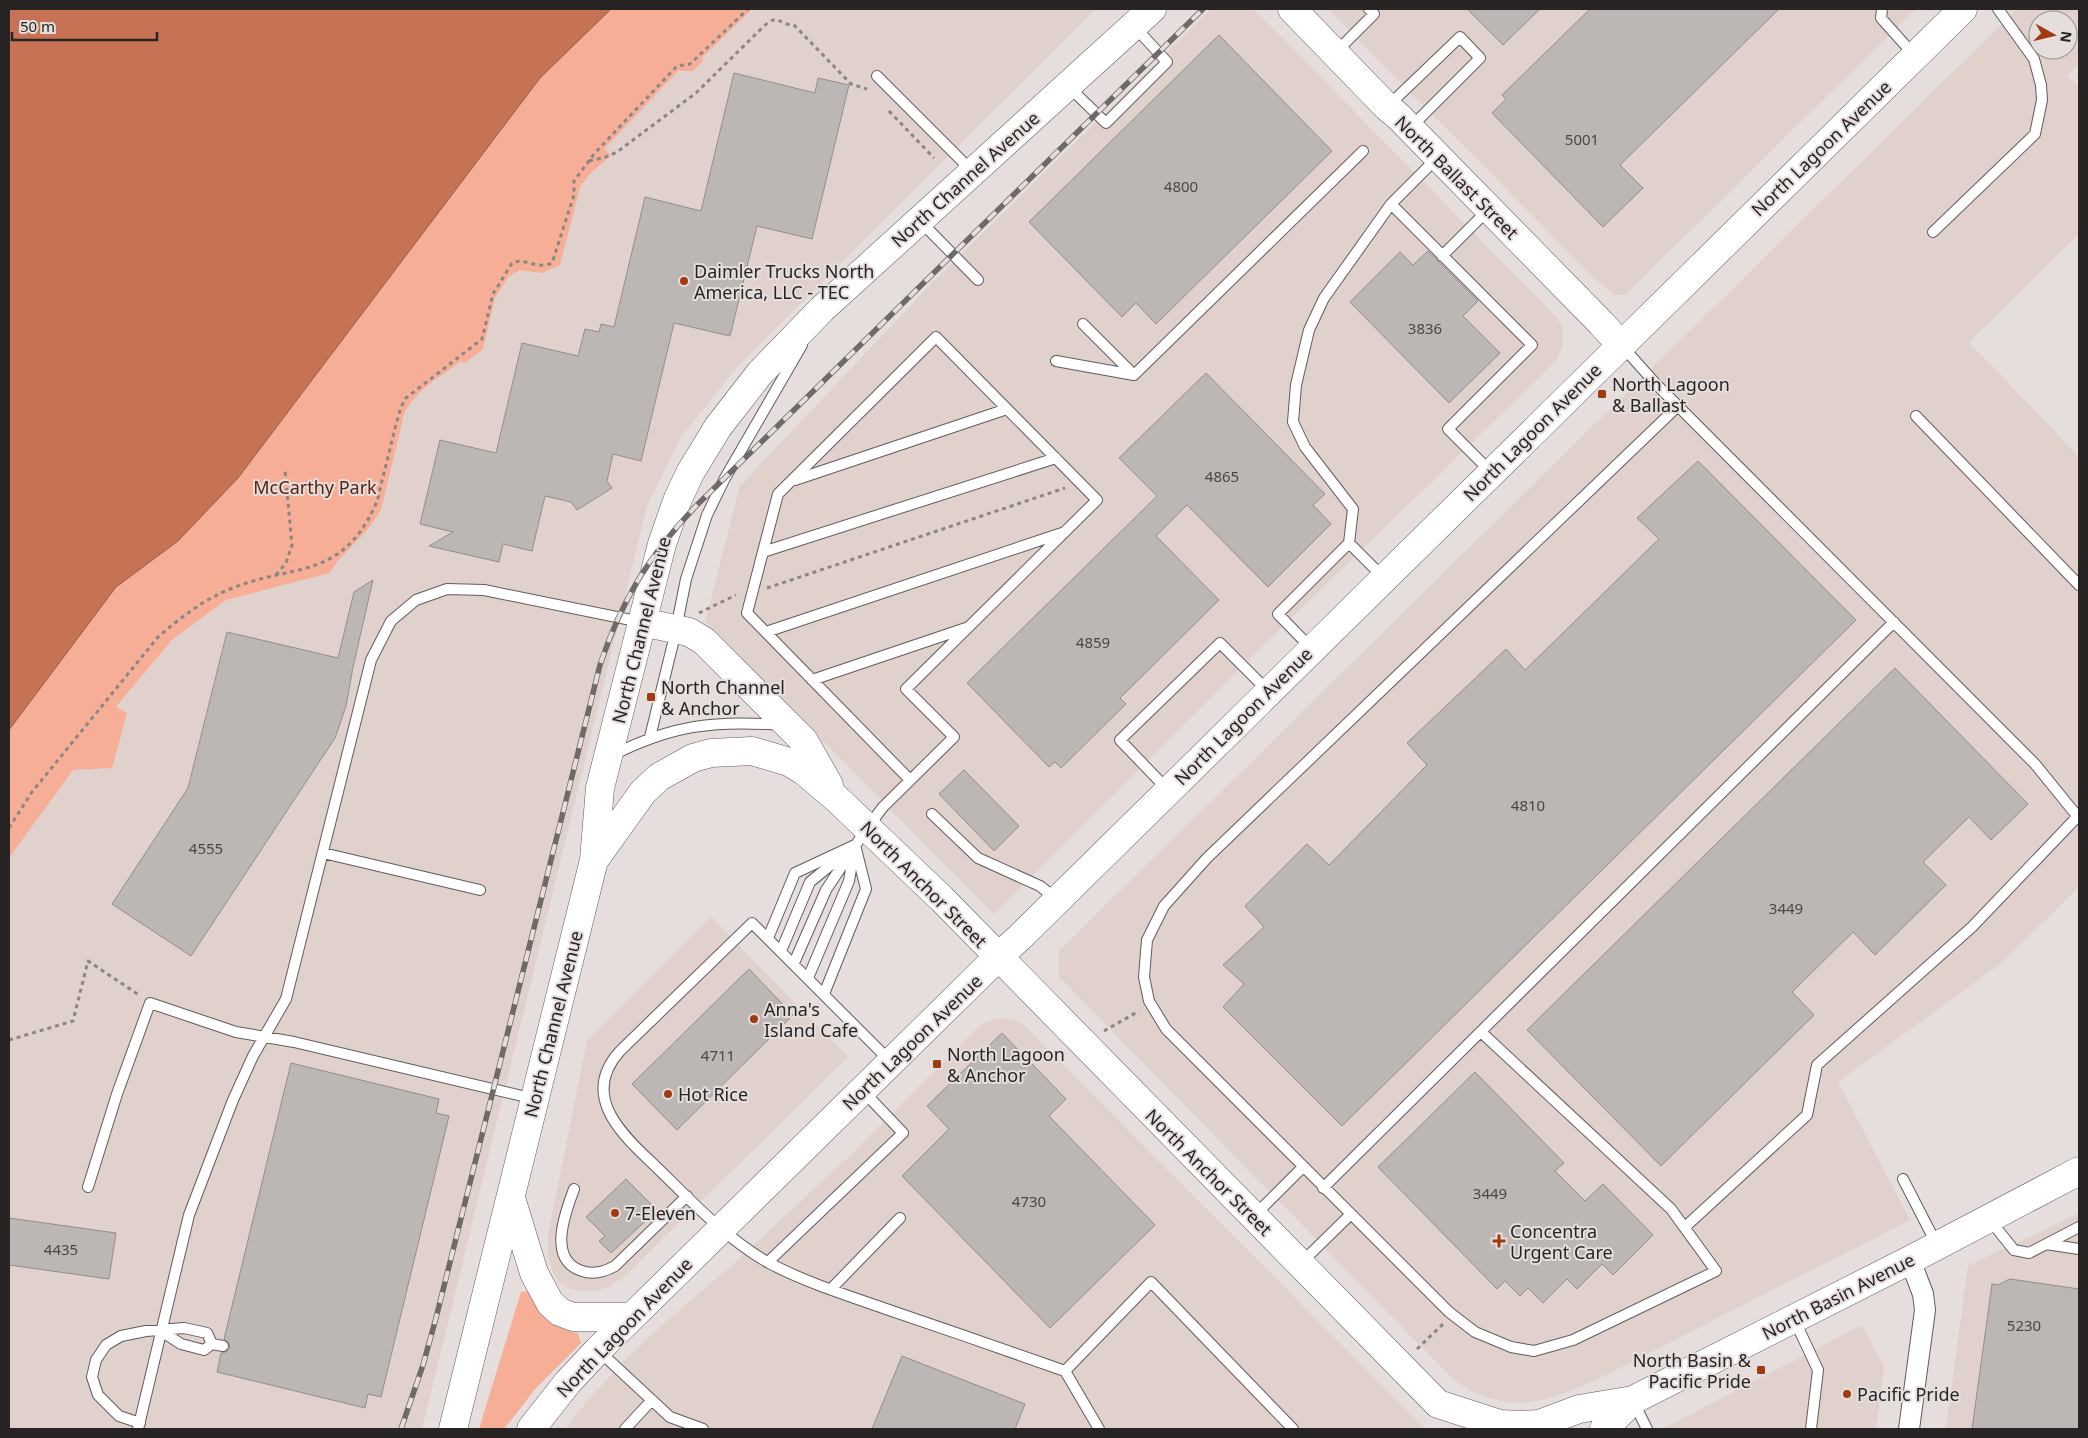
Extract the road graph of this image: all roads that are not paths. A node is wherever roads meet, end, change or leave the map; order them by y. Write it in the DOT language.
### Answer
graph roads {
  1 [pos="1292,9"];
  2 [pos="1369,9"];
  3 [pos="1882,9"];
  4 [pos="1963,9"];
  5 [pos="1998,9"];
  6 [pos="1143,17"];
  7 [pos="1335,52"];
  8 [pos="1915,56"];
  9 [pos="877,76"];
  10 [pos="1068,85"];
  11 [pos="1386,107"];
  12 [pos="1410,128"];
  13 [pos="1363,151"];
  14 [pos="1438,157"];
  15 [pos="972,172"];
  16 [pos="1391,204"];
  17 [pos="1489,209"];
  18 [pos="920,220"];
  19 [pos="1933,232"];
  20 [pos="1442,256"];
  21 [pos="978,280"];
  22 [pos="822,310"];
  23 [pos="1083,324"];
  24 [pos="1621,345"];
  25 [pos="1056,361"];
  26 [pos="1134,375"];
  27 [pos="1678,406"];
  28 [pos="1007,409"];
  29 [pos="1916,416"];
  30 [pos="1056,458"];
  31 [pos="1491,472"];
  32 [pos="791,481"];
  33 [pos="1065,531"];
  34 [pos="1350,543"];
  35 [pos="763,552"];
  36 [pos="1384,578"];
  37 [pos="2079,585"];
  38 [pos="642,622"];
  39 [pos="685,622"];
  40 [pos="1894,622"];
  41 [pos="969,627"];
  42 [pos="766,632"];
  43 [pos="1312,648"];
  44 [pos="812,680"];
  45 [pos="1269,692"];
  46 [pos="789,726"];
  47 [pos="650,737"];
  48 [pos="608,758"];
  49 [pos="910,780"];
  50 [pos="1168,790"];
  51 [pos="837,799"];
  52 [pos="932,814"];
  53 [pos="2078,816"];
  54 [pos="861,837"];
  55 [pos="323,853"];
  56 [pos="594,860"];
  57 [pos="480,890"];
  58 [pos="1057,900"];
  59 [pos="768,938"];
  60 [pos="781,951"];
  61 [pos="998,957"];
  62 [pos="794,963"];
  63 [pos="808,978"];
  64 [pos="824,994"];
  65 [pos="1481,1032"];
  66 [pos="264,1037"];
  67 [pos="891,1062"];
  68 [pos="862,1090"];
  69 [pos="534,1099"];
  70 [pos="1303,1167"];
  71 [pos="2079,1171"];
  72 [pos="1903,1179"];
  73 [pos="88,1187"];
  74 [pos="1323,1188"];
  75 [pos="574,1189"];
  76 [pos="687,1196"];
  77 [pos="511,1198"];
  78 [pos="1350,1215"];
  79 [pos="1253,1216"];
  80 [pos="900,1218"];
  81 [pos="1988,1218"];
  82 [pos="1685,1227"];
  83 [pos="2079,1227"];
  84 [pos="720,1230"];
  85 [pos="2046,1244"];
  86 [pos="1937,1245"];
  87 [pos="2079,1249"];
  88 [pos="1910,1260"];
  89 [pos="768,1262"];
  90 [pos="1300,1264"];
  91 [pos="831,1290"];
  92 [pos="631,1317"];
  93 [pos="1794,1319"];
  94 [pos="162,1331"];
  95 [pos="212,1344"];
  96 [pos="223,1346"];
  97 [pos="598,1350"];
  98 [pos="1065,1370"];
  99 [pos="652,1400"];
  100 [pos="1633,1400"];
  101 [pos="1438,1404"];
  102 [pos="139,1426"];
  103 [pos="453,1429"];
  104 [pos="531,1429"];
  105 [pos="625,1429"];
  106 [pos="703,1429"];
  107 [pos="1099,1429"];
  108 [pos="1293,1429"];
  109 [pos="1453,1429"];
  110 [pos="1604,1429"];
  111 [pos="1647,1429"];
  112 [pos="1811,1429"];
  113 [pos="1909,1429"];
  1 -- 7 [label="street, North Ballast Street"];
  2 -- 7 [label="lane"];
  3 -- 8 [label="lane"];
  4 -- 8 [label="street, North Lagoon Avenue"];
  5 -- 19 [label="lane"];
  6 -- 10 [label="street, North Channel Avenue"];
  6 -- 10 [label="lane"];
  7 -- 11 [label="street, North Ballast Street"];
  8 -- 24 [label="street, North Lagoon Avenue"];
  9 -- 15 [label="lane"];
  10 -- 15 [label="street, North Channel Avenue"];
  11 -- 12 [label="street, North Ballast Street"];
  11 -- 12 [label="lane"];
  12 -- 14 [label="street, North Ballast Street"];
  13 -- 26 [label="lane"];
  14 -- 16 [label="lane"];
  14 -- 17 [label="street, North Ballast Street"];
  15 -- 18 [label="street, North Channel Avenue"];
  16 -- 20 [label="lane"];
  16 -- 34 [label="lane"];
  17 -- 20 [label="lane"];
  17 -- 24 [label="street, North Ballast Street"];
  18 -- 21 [label="lane"];
  18 -- 22 [label="street, North Channel Avenue"];
  20 -- 31 [label="lane"];
  22 -- 38 [label="street, North Channel Avenue"];
  22 -- 39 [label="lane"];
  23 -- 26 [label="lane"];
  24 -- 27 [label="lane"];
  24 -- 31 [label="street, North Lagoon Avenue"];
  25 -- 26 [label="lane"];
  27 -- 40 [label="lane"];
  27 -- 70 [label="lane"];
  28 -- 30 [label="lane"];
  28 -- 32 [label="lane"];
  28 -- 32 [label="lane"];
  29 -- 37 [label="lane"];
  30 -- 33 [label="lane"];
  30 -- 35 [label="lane"];
  31 -- 36 [label="street, North Lagoon Avenue"];
  32 -- 35 [label="lane"];
  33 -- 41 [label="lane"];
  33 -- 42 [label="lane"];
  34 -- 36 [label="lane"];
  34 -- 43 [label="lane"];
  35 -- 42 [label="lane"];
  36 -- 43 [label="street, North Lagoon Avenue"];
  38 -- 39 [label="street, North Anchor Street"];
  38 -- 48 [label="street, North Channel Avenue"];
  38 -- 55 [label="lane"];
  39 -- 46 [label="street, North Anchor Street"];
  39 -- 47 [label="lane"];
  40 -- 53 [label="lane"];
  40 -- 65 [label="lane"];
  41 -- 44 [label="lane"];
  41 -- 49 [label="lane"];
  42 -- 44 [label="lane"];
  43 -- 45 [label="street, North Lagoon Avenue"];
  44 -- 49 [label="lane"];
  45 -- 50 [label="street, North Lagoon Avenue"];
  45 -- 50 [label="lane"];
  46 -- 47 [label="lane"];
  46 -- 51 [label="street, North Anchor Street"];
  47 -- 48 [label="lane"];
  48 -- 56 [label="street, North Channel Avenue"];
  49 -- 54 [label="lane"];
  50 -- 58 [label="street, North Lagoon Avenue"];
  51 -- 54 [label="street, North Anchor Street"];
  51 -- 56 [label="street, North Anchor Street"];
  52 -- 58 [label="lane"];
  53 -- 82 [label="lane"];
  54 -- 59 [label="lane"];
  54 -- 60 [label="lane"];
  54 -- 61 [label="street, North Anchor Street"];
  54 -- 62 [label="lane"];
  54 -- 63 [label="lane"];
  54 -- 64 [label="lane"];
  55 -- 57 [label="lane"];
  55 -- 66 [label="lane"];
  56 -- 69 [label="street, North Channel Avenue"];
  58 -- 61 [label="street, North Lagoon Avenue"];
  59 -- 60 [label="lane"];
  59 -- 76 [label="lane"];
  60 -- 62 [label="lane"];
  61 -- 67 [label="street, North Lagoon Avenue"];
  61 -- 79 [label="street, North Anchor Street"];
  62 -- 63 [label="lane"];
  63 -- 64 [label="lane"];
  64 -- 67 [label="lane"];
  65 -- 74 [label="lane"];
  65 -- 82 [label="lane"];
  66 -- 69 [label="lane"];
  66 -- 73 [label="lane"];
  66 -- 94 [label="lane"];
  67 -- 68 [label="street, North Lagoon Avenue"];
  68 -- 84 [label="street, North Lagoon Avenue"];
  68 -- 89 [label="lane"];
  69 -- 77 [label="street, North Channel Avenue"];
  70 -- 74 [label="lane"];
  70 -- 79 [label="lane"];
  71 -- 81 [label="street, North Basin Avenue"];
  72 -- 86 [label="lane"];
  74 -- 78 [label="lane"];
  75 -- 76 [label="lane"];
  76 -- 84 [label="lane"];
  77 -- 92 [label="street"];
  77 -- 103 [label="street, North Channel Avenue"];
  78 -- 82 [label="lane"];
  78 -- 90 [label="lane"];
  79 -- 90 [label="street, North Anchor Street"];
  80 -- 91 [label="lane"];
  81 -- 85 [label="lane"];
  81 -- 86 [label="street, North Basin Avenue"];
  83 -- 85 [label="lane"];
  84 -- 89 [label="lane"];
  84 -- 92 [label="street, North Lagoon Avenue"];
  85 -- 87 [label="lane"];
  86 -- 88 [label="street, North Basin Avenue"];
  88 -- 93 [label="street, North Basin Avenue"];
  88 -- 113 [label="street"];
  89 -- 91 [label="lane"];
  90 -- 101 [label="street, North Anchor Street"];
  91 -- 98 [label="lane"];
  92 -- 97 [label="street, North Lagoon Avenue"];
  93 -- 100 [label="street, North Basin Avenue"];
  93 -- 112 [label="lane"];
  94 -- 95 [label="lane"];
  94 -- 95 [label="lane"];
  94 -- 102 [label="lane"];
  94 -- 102 [label="lane"];
  95 -- 96 [label="lane"];
  97 -- 99 [label="lane"];
  97 -- 104 [label="street, North Lagoon Avenue"];
  98 -- 107 [label="lane"];
  98 -- 108 [label="lane"];
  99 -- 105 [label="lane"];
  99 -- 106 [label="lane"];
  100 -- 101 [label="street, North Anchor Street"];
  100 -- 110 [label="street, North Basin Avenue"];
  100 -- 111 [label="lane"];
  101 -- 109 [label="street"];
}
